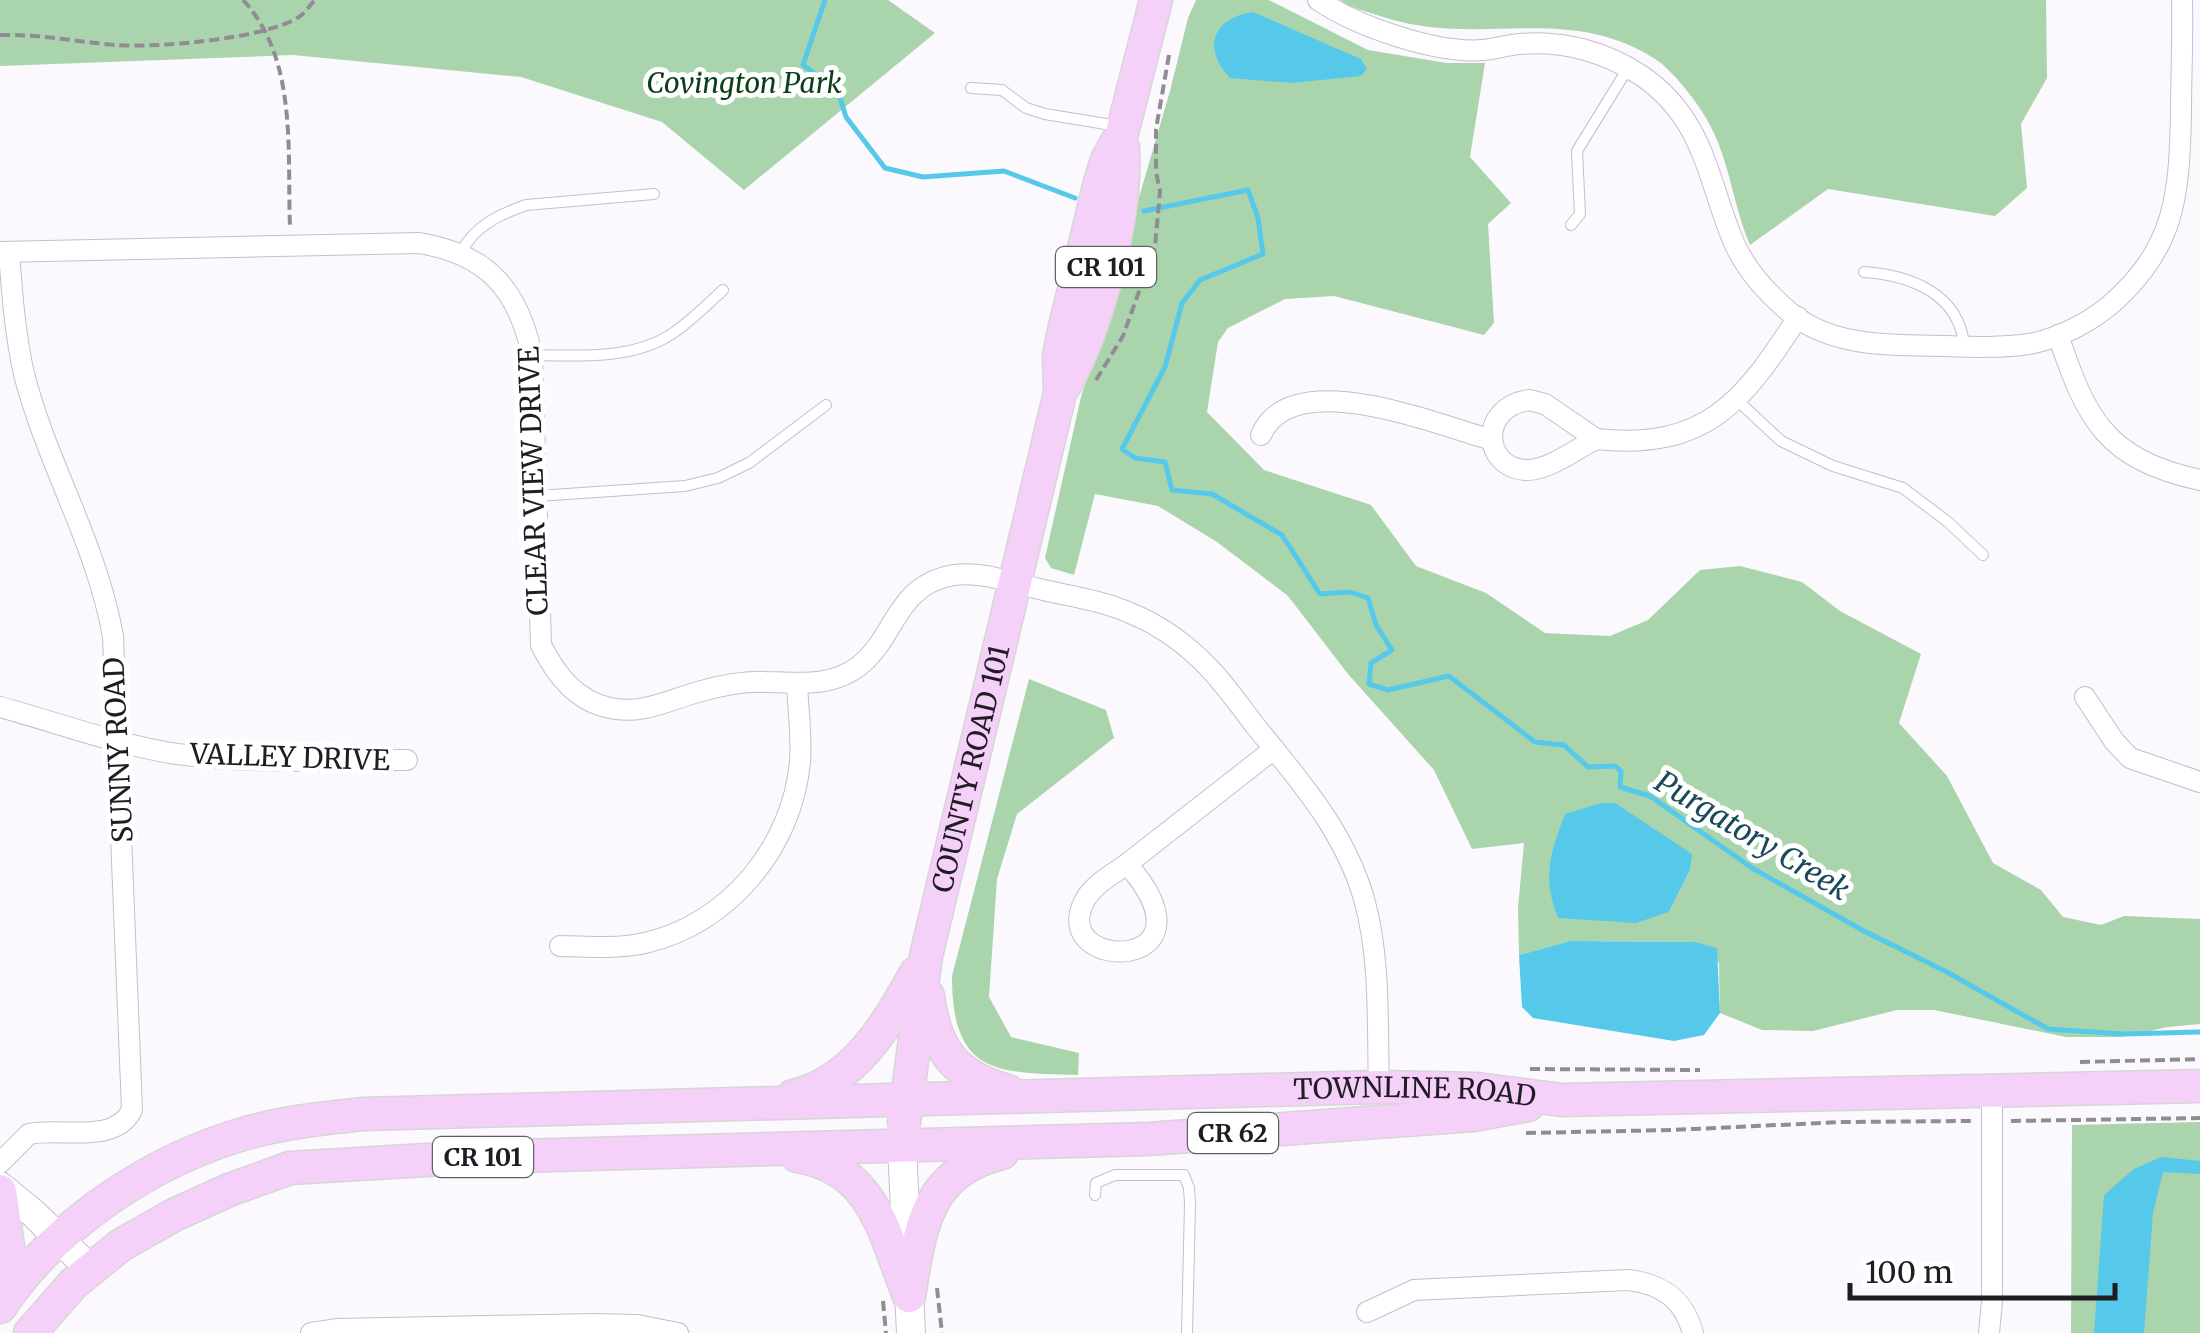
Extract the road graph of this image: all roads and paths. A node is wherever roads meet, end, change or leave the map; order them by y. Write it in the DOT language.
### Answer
graph roads {
  1 [pos="243,0"];
  2 [pos="316,0"];
  3 [pos="1156,0"];
  4 [pos="1318,0"];
  5 [pos="2182,0"];
  6 [pos="265,30"];
  7 [pos="0,35"];
  8 [pos="1170,54"];
  9 [pos="1628,68"];
  10 [pos="970,88"];
  11 [pos="1123,130"];
  12 [pos="654,194"];
  13 [pos="1160,218"];
  14 [pos="1571,225"];
  15 [pos="290,246"];
  16 [pos="4,252"];
  17 [pos="460,252"];
  18 [pos="1864,272"];
  19 [pos="723,290"];
  20 [pos="1798,318"];
  21 [pos="2058,336"];
  22 [pos="1964,346"];
  23 [pos="532,355"];
  24 [pos="1738,400"];
  25 [pos="826,405"];
  26 [pos="1261,435"];
  27 [pos="1596,439"];
  28 [pos="1492,440"];
  29 [pos="2200,480"];
  30 [pos="536,496"];
  31 [pos="1983,555"];
  32 [pos="1016,584"];
  33 [pos="797,684"];
  34 [pos="2084,697"];
  35 [pos="0,707"];
  36 [pos="119,742"];
  37 [pos="1274,749"];
  38 [pos="407,760"];
  39 [pos="2200,782"];
  40 [pos="1127,864"];
  41 [pos="560,946"];
  42 [pos="926,956"];
  43 [pos="2200,1058"];
  44 [pos="2082,1062"];
  45 [pos="1516,1069"];
  46 [pos="1704,1070"];
  47 [pos="2200,1086"];
  48 [pos="1379,1087"];
  49 [pos="1040,1096"];
  50 [pos="905,1100"];
  51 [pos="1562,1100"];
  52 [pos="764,1103"];
  53 [pos="1992,1106"];
  54 [pos="2200,1118"];
  55 [pos="1526,1132"];
  56 [pos="1042,1143"];
  57 [pos="902,1147"];
  58 [pos="748,1149"];
  59 [pos="0,1163"];
  60 [pos="0,1189"];
  61 [pos="1095,1196"];
  62 [pos="60,1238"];
  63 [pos="91,1270"];
  64 [pos="909,1296"];
  65 [pos="2,1304"];
  66 [pos="1367,1312"];
  67 [pos="30,1333"];
  68 [pos="311,1333"];
  69 [pos="678,1333"];
  70 [pos="910,1333"];
  71 [pos="1187,1333"];
  72 [pos="1693,1333"];
  73 [pos="1989,1333"];
  1 -- 6 [label="path"];
  2 -- 6 [label="path"];
  3 -- 11 [label="main road, COUNTY ROAD 101 / CR 101"];
  4 -- 9 [label="street"];
  5 -- 21 [label="street"];
  6 -- 7 [label="path"];
  6 -- 15 [label="path"];
  8 -- 13 [label="path"];
  9 -- 14 [label="lane"];
  9 -- 20 [label="street"];
  10 -- 11 [label="lane"];
  11 -- 32 [label="main road, COUNTY ROAD 101 / CR 101"];
  12 -- 17 [label="lane"];
  15 -- 16 [label="street, CLEAR VIEW DRIVE"];
  15 -- 17 [label="street, CLEAR VIEW DRIVE"];
  16 -- 36 [label="street, SUNNY ROAD"];
  17 -- 23 [label="street, CLEAR VIEW DRIVE"];
  18 -- 22 [label="lane"];
  19 -- 23 [label="lane"];
  20 -- 22 [label="street"];
  20 -- 24 [label="street"];
  21 -- 22 [label="street"];
  21 -- 29 [label="street"];
  23 -- 30 [label="street, CLEAR VIEW DRIVE"];
  24 -- 27 [label="street"];
  24 -- 31 [label="lane"];
  25 -- 30 [label="lane"];
  26 -- 28 [label="street"];
  27 -- 28 [label="street"];
  27 -- 28 [label="street"];
  30 -- 33 [label="street, CLEAR VIEW DRIVE"];
  32 -- 33 [label="street, CLEAR VIEW DRIVE"];
  32 -- 37 [label="street, CLEAR VIEW DRIVE"];
  32 -- 42 [label="main road, COUNTY ROAD 101 / CR 101"];
  33 -- 41 [label="street"];
  34 -- 39 [label="street"];
  35 -- 36 [label="street, VALLEY DRIVE"];
  36 -- 38 [label="street, VALLEY DRIVE"];
  36 -- 59 [label="street, SUNNY ROAD"];
  37 -- 40 [label="street"];
  37 -- 48 [label="street, CLEAR VIEW DRIVE"];
  40 -- 40 [label="street"];
  42 -- 49 [label="main road"];
  42 -- 50 [label="main road, COUNTY ROAD 101 / CR 101"];
  42 -- 52 [label="main road, CR 101"];
  43 -- 44 [label="path"];
  45 -- 46 [label="path"];
  47 -- 53 [label="main road, TOWNLINE ROAD / CR 62"];
  48 -- 49 [label="main road, TOWNLINE ROAD / CR 62"];
  48 -- 51 [label="main road, TOWNLINE ROAD / CR 62"];
  49 -- 50 [label="main road, TOWNLINE ROAD / CR 62"];
  50 -- 52 [label="main road, CR 101"];
  50 -- 57 [label="main road, COUNTY ROAD 101 / CR 101"];
  51 -- 53 [label="main road, TOWNLINE ROAD / CR 62"];
  51 -- 56 [label="main road, TOWNLINE ROAD / CR 62"];
  52 -- 62 [label="main road, CR 101"];
  53 -- 54 [label="path"];
  53 -- 55 [label="path"];
  53 -- 73 [label="street"];
  56 -- 57 [label="main road, TOWNLINE ROAD / CR 62"];
  56 -- 64 [label="main road"];
  57 -- 58 [label="main road, CR 101 / CR 101"];
  57 -- 64 [label="street"];
  58 -- 63 [label="main road, CR 101 / CR 101"];
  58 -- 64 [label="main road"];
  60 -- 62 [label="street"];
  60 -- 65 [label="main road"];
  61 -- 71 [label="lane"];
  62 -- 63 [label="street"];
  62 -- 65 [label="main road"];
  63 -- 67 [label="main road, CR 101"];
  64 -- 70 [label="street"];
  66 -- 72 [label="street"];
  68 -- 69 [label="street"];
}
